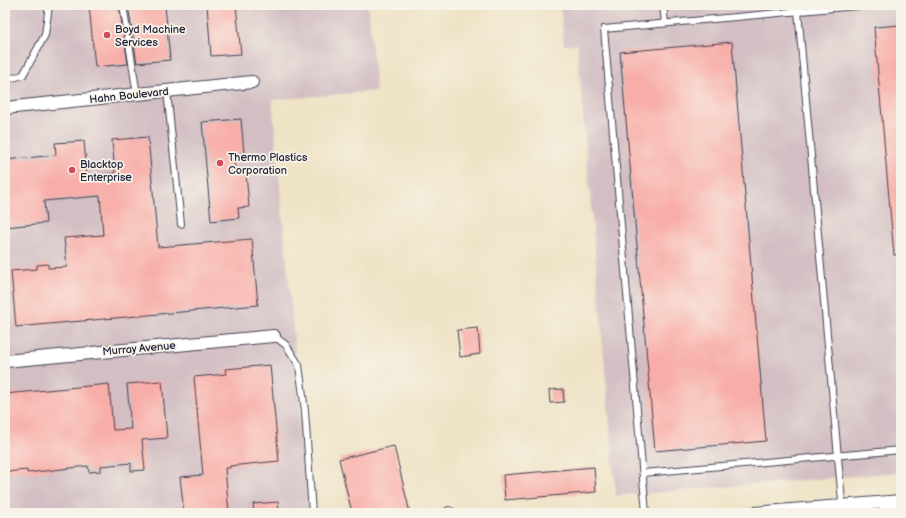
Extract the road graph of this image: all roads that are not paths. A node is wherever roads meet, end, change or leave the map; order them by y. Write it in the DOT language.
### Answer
graph roads {
  1 [pos="49,5"];
  2 [pos="123,5"];
  3 [pos="663,5"];
  4 [pos="867,5"];
  5 [pos="798,11"];
  6 [pos="664,23"];
  7 [pos="5,80"];
  8 [pos="252,82"];
  9 [pos="167,91"];
  10 [pos="137,94"];
  11 [pos="5,108"];
  12 [pos="181,224"];
  13 [pos="274,336"];
  14 [pos="5,361"];
  15 [pos="901,450"];
  16 [pos="837,455"];
  17 [pos="642,473"];
  18 [pos="901,501"];
  19 [pos="884,508"];
  20 [pos="842,510"];
  21 [pos="312,513"];
  22 [pos="444,513"];
  23 [pos="455,513"];
  24 [pos="646,513"];
  25 [pos="755,513"];
  1 -- 7 [label="lane"];
  2 -- 10 [label="lane"];
  3 -- 6 [label="lane"];
  4 -- 5 [label="lane"];
  5 -- 6 [label="lane"];
  5 -- 16 [label="lane"];
  6 -- 17 [label="lane"];
  8 -- 9 [label="street, Hahn Boulevard"];
  9 -- 10 [label="street, Hahn Boulevard"];
  9 -- 12 [label="lane"];
  10 -- 11 [label="street, Hahn Boulevard"];
  13 -- 14 [label="street, Murray Avenue"];
  13 -- 21 [label="lane"];
  15 -- 16 [label="lane"];
  16 -- 17 [label="lane"];
  16 -- 20 [label="lane"];
  17 -- 24 [label="lane"];
  18 -- 19 [label="street"];
  19 -- 20 [label="street"];
  20 -- 25 [label="street"];
  22 -- 23 [label="lane"];
}
